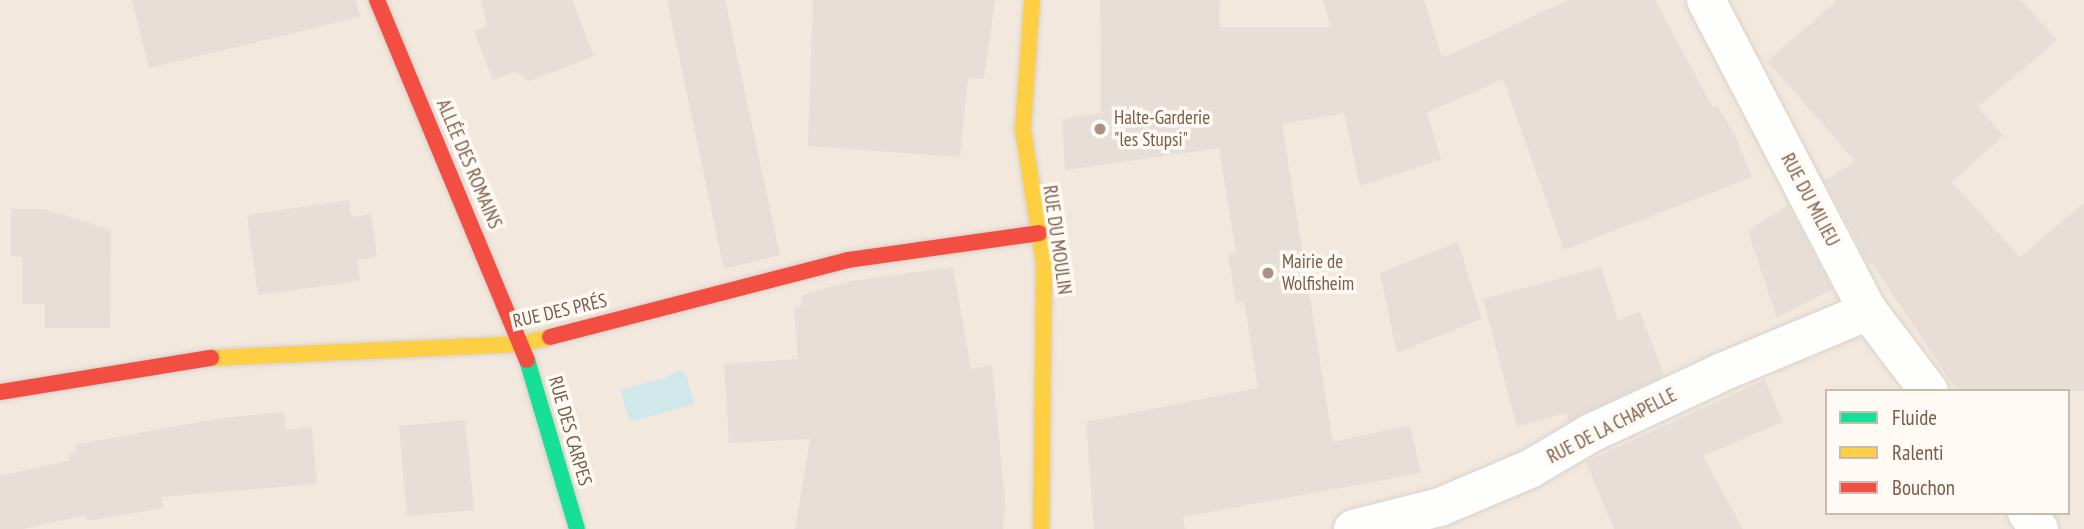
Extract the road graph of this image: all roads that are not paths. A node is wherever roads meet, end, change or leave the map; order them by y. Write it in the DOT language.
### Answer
graph roads {
  1 [pos="377,0"];
  2 [pos="1032,0"];
  3 [pos="1706,0"];
  4 [pos="1039,233"];
  5 [pos="1868,311"];
  6 [pos="522,344"];
  7 [pos="1927,389"];
  8 [pos="0,392"];
  9 [pos="577,529"];
  10 [pos="1041,529"];
  11 [pos="1353,529"];
  1 -- 6 [label="street, ALLÉE DES ROMAINS"];
  2 -- 4 [label="street, RUE DU MOULIN"];
  3 -- 5 [label="street, RUE DU MILIEU"];
  4 -- 6 [label="street, RUE DES PRÉS"];
  4 -- 10 [label="street, RUE DU MOULIN"];
  5 -- 7 [label="street, RUE DU MILIEU"];
  5 -- 11 [label="street, RUE DE LA CHAPELLE"];
  6 -- 8 [label="street, RUE DES PRÉS"];
  6 -- 9 [label="street, RUE DES CARPES"];
}
